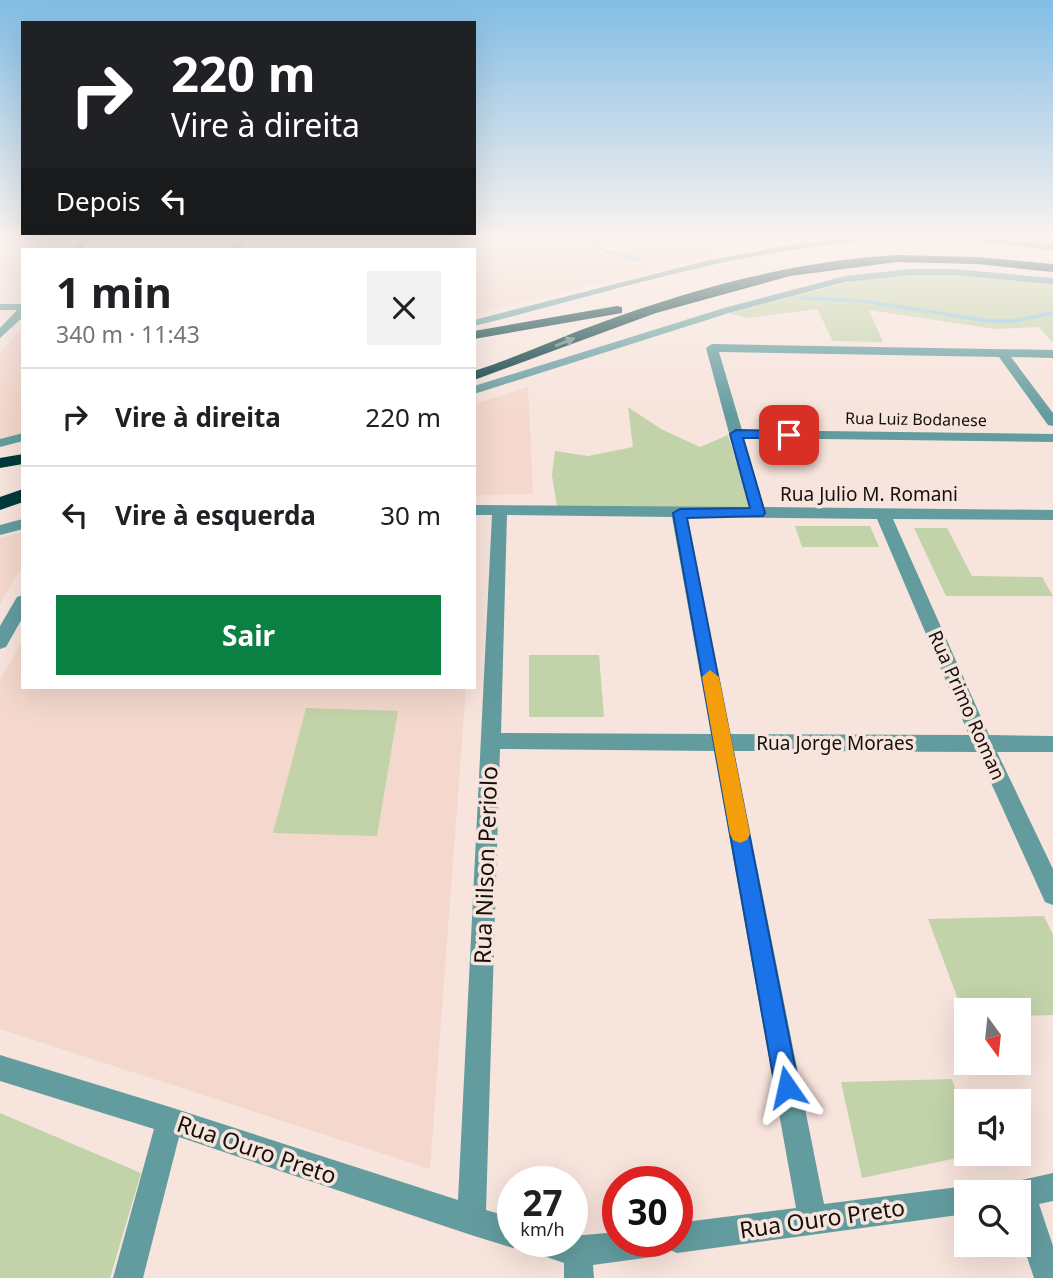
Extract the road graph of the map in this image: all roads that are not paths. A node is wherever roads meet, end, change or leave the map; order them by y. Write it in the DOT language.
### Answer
graph roads {
  1 [pos="581,296"];
  2 [pos="668,296"];
  3 [pos="705,296"];
  4 [pos="782,296"];
  5 [pos="0,307"];
  6 [pos="21,309"];
  7 [pos="21,311"];
  8 [pos="476,322"];
  9 [pos="0,335"];
  10 [pos="476,335"];
  11 [pos="476,336"];
  12 [pos="1002,353"];
  13 [pos="1053,354"];
  14 [pos="502,367"];
  15 [pos="476,375"];
  16 [pos="476,389"];
  17 [pos="1053,422"];
  18 [pos="736,434"];
  19 [pos="21,437"];
  20 [pos="1053,438"];
  21 [pos="0,443"];
  22 [pos="21,460"];
  23 [pos="0,463"];
  24 [pos="21,496"];
  25 [pos="0,504"];
  26 [pos="476,510"];
  27 [pos="500,510"];
  28 [pos="680,513"];
  29 [pos="758,513"];
  30 [pos="883,514"];
  31 [pos="1053,515"];
  32 [pos="21,525"];
  33 [pos="0,530"];
  34 [pos="21,605"];
  35 [pos="0,642"];
  36 [pos="490,741"];
  37 [pos="982,742"];
  38 [pos="723,743"];
  39 [pos="1053,744"];
  40 [pos="1053,894"];
  41 [pos="0,1068"];
  42 [pos="170,1120"];
  43 [pos="1053,1187"];
  44 [pos="1031,1191"];
  45 [pos="954,1201"];
  46 [pos="812,1219"];
  47 [pos="471,1221"];
  48 [pos="1031,1225"];
  49 [pos="497,1228"];
  50 [pos="693,1236"];
  51 [pos="605,1257"];
  52 [pos="578,1265"];
  53 [pos="128,1278"];
  54 [pos="1049,1278"];
  1 -- 8 [label="street"];
  2 -- 10 [label="highway"];
  14 -- 3 [label="highway, one-way"];
  4 -- 16 [label="street"];
  5 -- 6 [label="street"];
  7 -- 9 [label="street"];
  11 -- 14 [label="highway"];
  12 -- 13 [label="street"];
  12 -- 17 [label="street"];
  12 -- 18 [label="street"];
  14 -- 15 [label="highway"];
  18 -- 20 [label="street, Rua Luiz Bodanese"];
  18 -- 29 [label="street"];
  19 -- 21 [label="street"];
  22 -- 23 [label="highway"];
  24 -- 25 [label="highway"];
  26 -- 27 [label="street, Rua Julio M. Romani"];
  27 -- 28 [label="street, Rua Julio M. Romani"];
  27 -- 36 [label="street, Rua Nilson Periolo"];
  28 -- 29 [label="street, Rua Julio M. Romani"];
  28 -- 38 [label="street"];
  29 -- 30 [label="street, Rua Julio M. Romani"];
  30 -- 31 [label="street, Rua Julio M. Romani"];
  30 -- 37 [label="street, Rua Primo Roman"];
  32 -- 33 [label="street"];
  34 -- 35 [label="street"];
  36 -- 38 [label="street, Rua Jorge Moraes"];
  36 -- 47 [label="street, Rua Nilson Periolo"];
  37 -- 38 [label="street, Rua Jorge Moraes"];
  37 -- 39 [label="street, Rua Jorge Moraes"];
  37 -- 40 [label="street, Rua Primo Roman"];
  38 -- 46 [label="street"];
  41 -- 42 [label="street, Rua Ouro Preto"];
  42 -- 47 [label="street, Rua Ouro Preto"];
  42 -- 53 [label="street"];
  43 -- 44 [label="street"];
  45 -- 46 [label="street, Rua Ouro Preto"];
  46 -- 50 [label="street, Rua Ouro Preto"];
  47 -- 49 [label="street, Rua Ouro Preto"];
  48 -- 54 [label="street"];
  51 -- 52 [label="street"];
}
